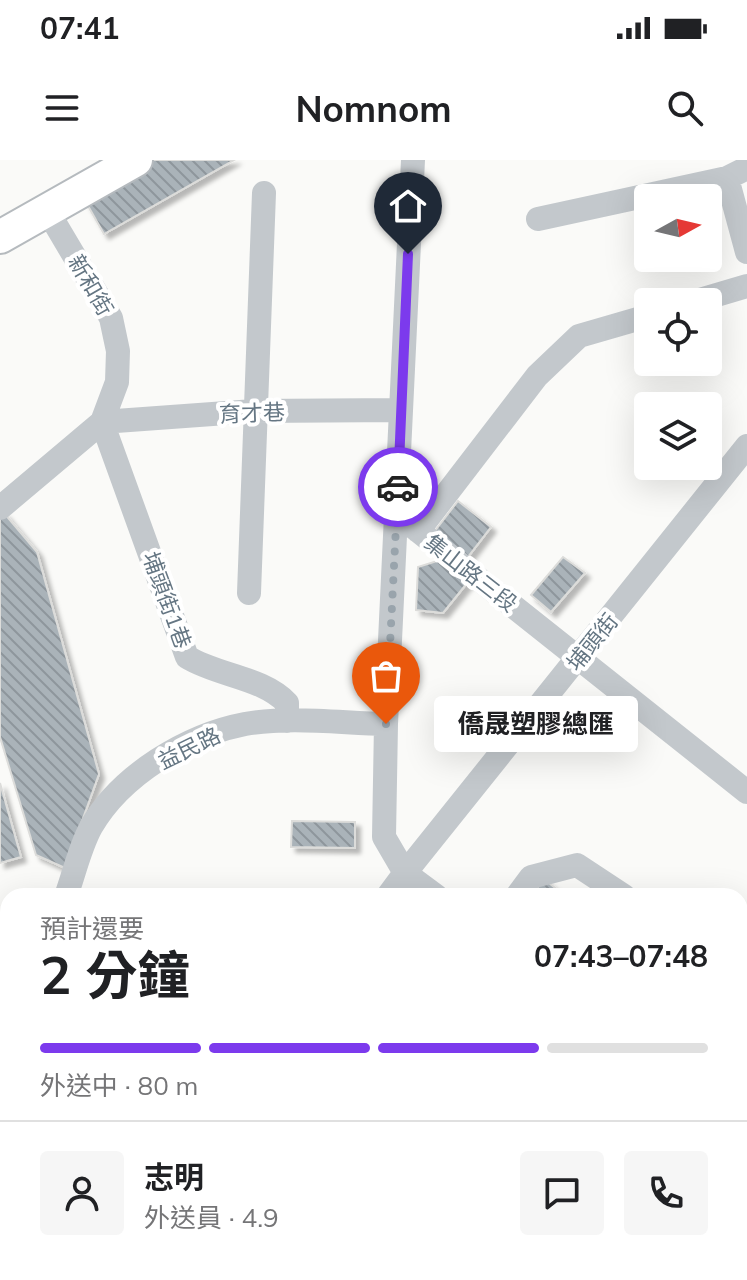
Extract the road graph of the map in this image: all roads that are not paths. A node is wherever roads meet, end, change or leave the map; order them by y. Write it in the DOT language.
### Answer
graph roads {
  1 [pos="136,160"];
  2 [pos="413,160"];
  3 [pos="737,173"];
  4 [pos="264,193"];
  5 [pos="47,210"];
  6 [pos="538,219"];
  7 [pos="0,237"];
  8 [pos="747,252"];
  9 [pos="747,286"];
  10 [pos="722,293"];
  11 [pos="634,320"];
  12 [pos="401,410"];
  13 [pos="254,411"];
  14 [pos="102,422"];
  15 [pos="744,456"];
  16 [pos="0,508"];
  17 [pos="397,514"];
  18 [pos="418,531"];
  19 [pos="249,593"];
  20 [pos="580,658"];
  21 [pos="287,721"];
  22 [pos="386,724"];
  23 [pos="747,792"];
  24 [pos="405,873"];
  25 [pos="69,888"];
  26 [pos="394,888"];
  27 [pos="425,888"];
  28 [pos="523,888"];
  29 [pos="612,888"];
  1 -- 5 [label="main road"];
  2 -- 12 [label="street"];
  3 -- 6 [label="street"];
  3 -- 8 [label="street"];
  4 -- 13 [label="street"];
  5 -- 7 [label="main road"];
  5 -- 14 [label="street, 新和街"];
  9 -- 10 [label="street"];
  11 -- 18 [label="street"];
  12 -- 13 [label="street, 育才巷"];
  12 -- 17 [label="street"];
  13 -- 14 [label="street, 育才巷"];
  13 -- 19 [label="street"];
  14 -- 16 [label="street, 新和街"];
  14 -- 21 [label="street, 埔頭街1巷"];
  15 -- 20 [label="street, 埔頭街"];
  17 -- 18 [label="street, 集山路三段"];
  17 -- 22 [label="street"];
  18 -- 20 [label="street, 集山路三段"];
  20 -- 23 [label="street, 集山路三段"];
  20 -- 24 [label="street, 埔頭街"];
  21 -- 22 [label="street, 益民路"];
  21 -- 25 [label="street, 益民路"];
  22 -- 24 [label="street"];
  24 -- 26 [label="street, 埔頭街"];
  24 -- 27 [label="street"];
  28 -- 29 [label="street"];
}
